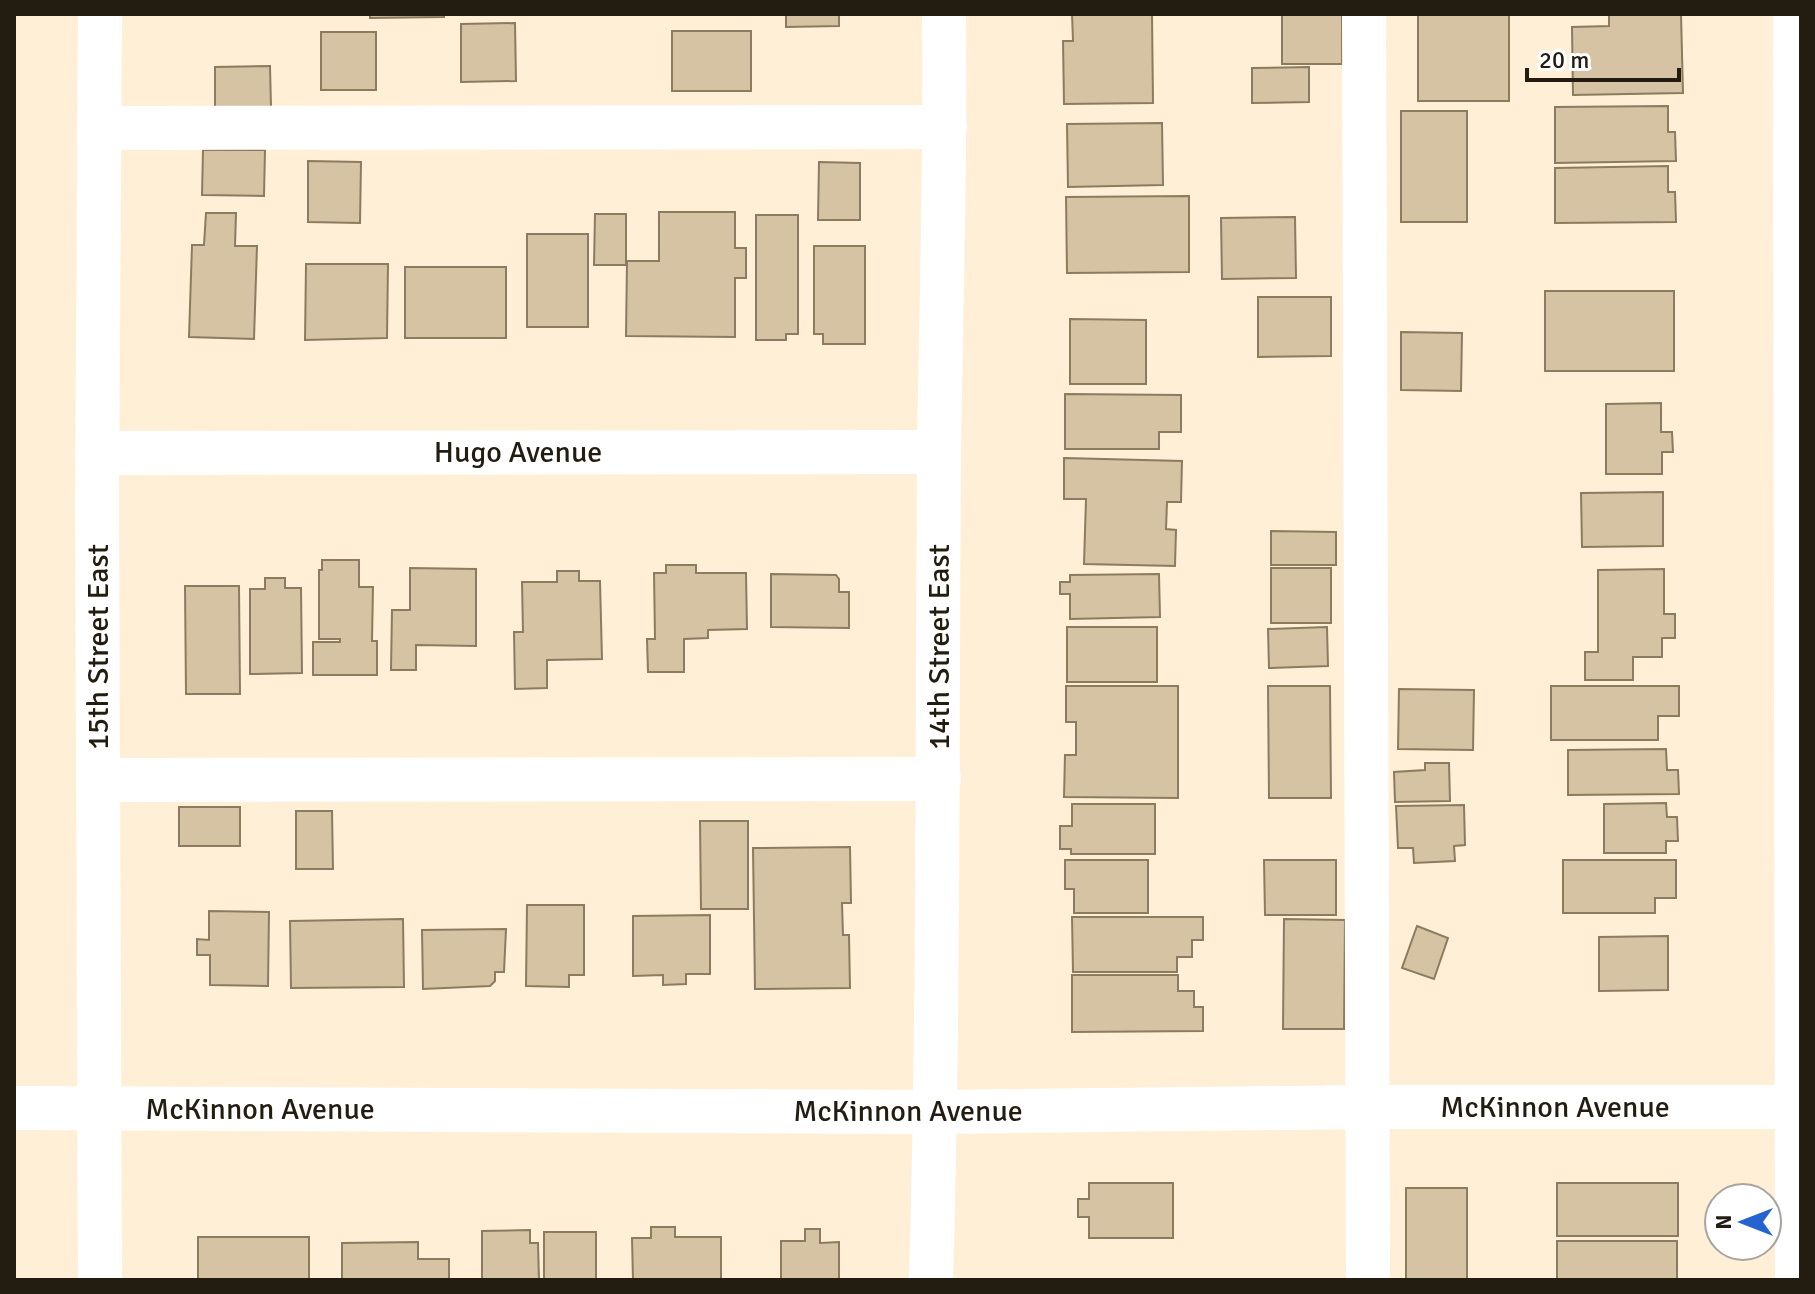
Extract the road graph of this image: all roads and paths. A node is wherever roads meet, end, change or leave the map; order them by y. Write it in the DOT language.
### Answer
graph roads {
  1 [pos="100,14"];
  2 [pos="944,14"];
  3 [pos="1364,14"];
  4 [pos="1795,14"];
  5 [pos="945,127"];
  6 [pos="100,128"];
  7 [pos="939,452"];
  8 [pos="97,453"];
  9 [pos="939,779"];
  10 [pos="98,780"];
  11 [pos="1369,1107"];
  12 [pos="1799,1107"];
  13 [pos="14,1108"];
  14 [pos="101,1108"];
  15 [pos="935,1112"];
  16 [pos="100,1280"];
  17 [pos="931,1280"];
  18 [pos="1368,1280"];
  19 [pos="1797,1280"];
  1 -- 6 [label="street, 15th Street East"];
  2 -- 5 [label="street, 14th Street East"];
  3 -- 11 [label="street"];
  4 -- 12 [label="street"];
  5 -- 6 [label="street"];
  5 -- 7 [label="street, 14th Street East"];
  6 -- 8 [label="street, 15th Street East"];
  7 -- 8 [label="street, Hugo Avenue"];
  7 -- 9 [label="street, 14th Street East"];
  8 -- 10 [label="street, 15th Street East"];
  9 -- 10 [label="street"];
  9 -- 15 [label="street, 14th Street East"];
  10 -- 14 [label="street, 15th Street East"];
  11 -- 12 [label="street, McKinnon Avenue"];
  11 -- 15 [label="street, McKinnon Avenue"];
  11 -- 18 [label="street"];
  12 -- 19 [label="street"];
  13 -- 14 [label="street, McKinnon Avenue"];
  14 -- 15 [label="street, McKinnon Avenue"];
  14 -- 16 [label="street, 15th Street East"];
  15 -- 17 [label="street, 14th Street East"];
}
